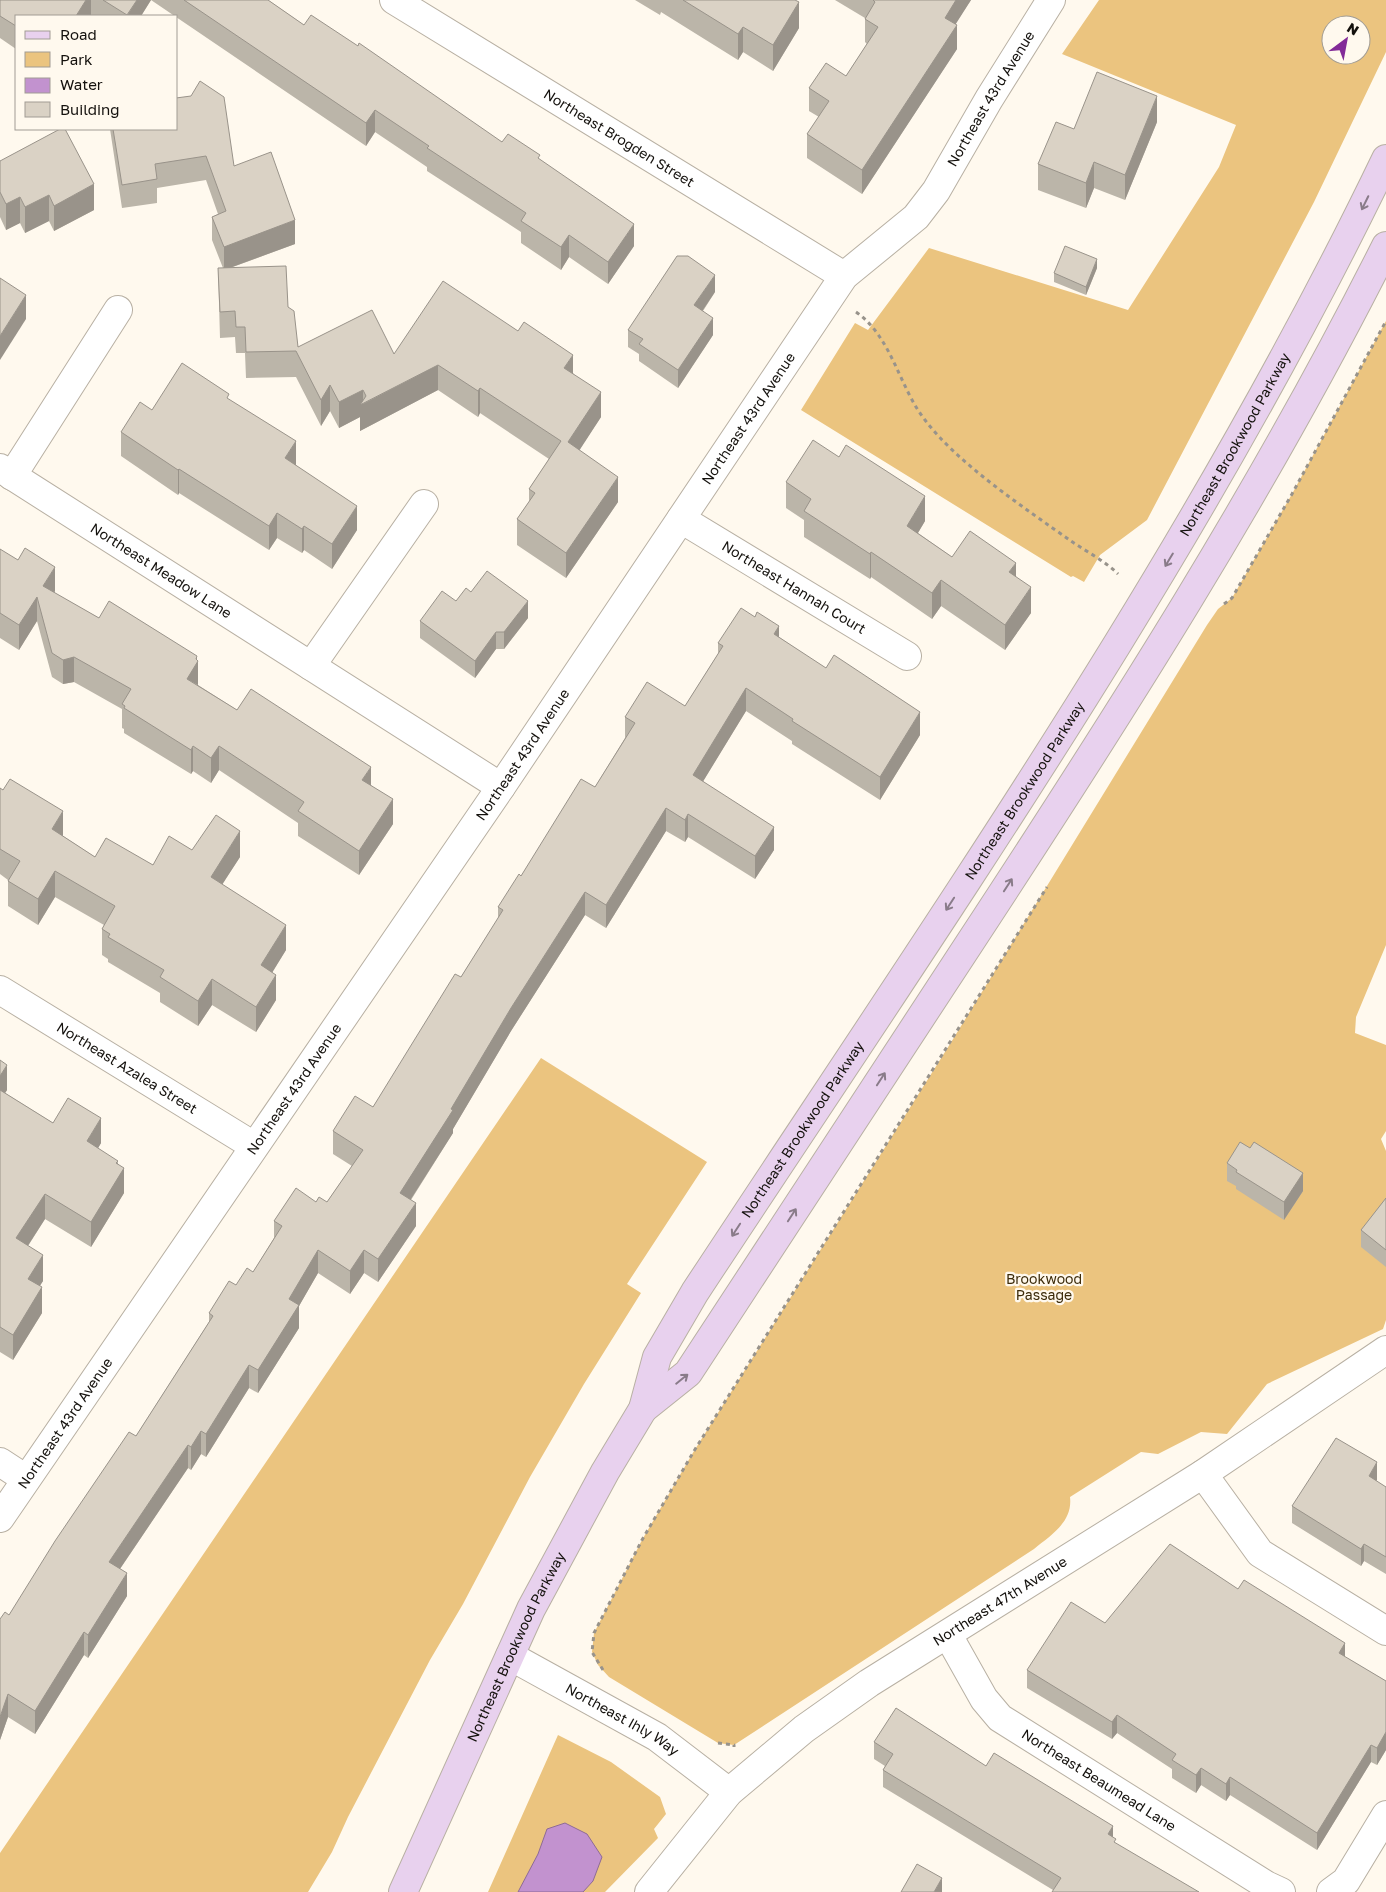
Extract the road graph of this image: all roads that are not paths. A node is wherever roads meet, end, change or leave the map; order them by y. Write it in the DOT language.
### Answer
graph roads {
  1 [pos="394,0"];
  2 [pos="1051,0"];
  3 [pos="1386,159"];
  4 [pos="1386,246"];
  5 [pos="844,276"];
  6 [pos="118,310"];
  7 [pos="6,472"];
  8 [pos="424,504"];
  9 [pos="681,519"];
  10 [pos="907,656"];
  11 [pos="311,666"];
  12 [pos="501,787"];
  13 [pos="0,990"];
  14 [pos="254,1146"];
  15 [pos="1386,1350"];
  16 [pos="644,1409"];
  17 [pos="0,1462"];
  18 [pos="1203,1474"];
  19 [pos="26,1479"];
  20 [pos="0,1518"];
  21 [pos="1386,1631"];
  22 [pos="948,1635"];
  23 [pos="510,1656"];
  24 [pos="729,1792"];
  25 [pos="1386,1816"];
  26 [pos="403,1892"];
  27 [pos="650,1892"];
  28 [pos="1281,1892"];
  29 [pos="1331,1892"];
  1 -- 5 [label="street, Northeast Brogden Street"];
  2 -- 5 [label="street, Northeast 43rd Avenue"];
  3 -- 16 [label="main road, Northeast Brookwood Parkway, one-way"];
  16 -- 4 [label="main road, Northeast Brookwood Parkway, one-way"];
  5 -- 9 [label="street, Northeast 43rd Avenue"];
  6 -- 7 [label="street, Northeast Meadow Lane"];
  7 -- 11 [label="street, Northeast Meadow Lane"];
  8 -- 11 [label="street"];
  9 -- 10 [label="street, Northeast Hannah Court"];
  9 -- 12 [label="street, Northeast 43rd Avenue"];
  11 -- 12 [label="street, Northeast Meadow Lane"];
  12 -- 14 [label="street, Northeast 43rd Avenue"];
  13 -- 14 [label="street, Northeast Azalea Street"];
  14 -- 19 [label="street, Northeast 43rd Avenue"];
  15 -- 18 [label="street, Northeast 47th Avenue"];
  16 -- 23 [label="main road, Northeast Brookwood Parkway"];
  17 -- 19 [label="street"];
  18 -- 21 [label="street"];
  18 -- 22 [label="street, Northeast 47th Avenue"];
  19 -- 20 [label="street, Northeast 43rd Avenue"];
  22 -- 24 [label="street, Northeast 47th Avenue"];
  22 -- 28 [label="street, Northeast Beaumead Lane"];
  23 -- 24 [label="street, Northeast Ihly Way"];
  23 -- 26 [label="main road, Northeast Brookwood Parkway"];
  24 -- 27 [label="street, Northeast 47th Avenue"];
  25 -- 29 [label="street"];
}
